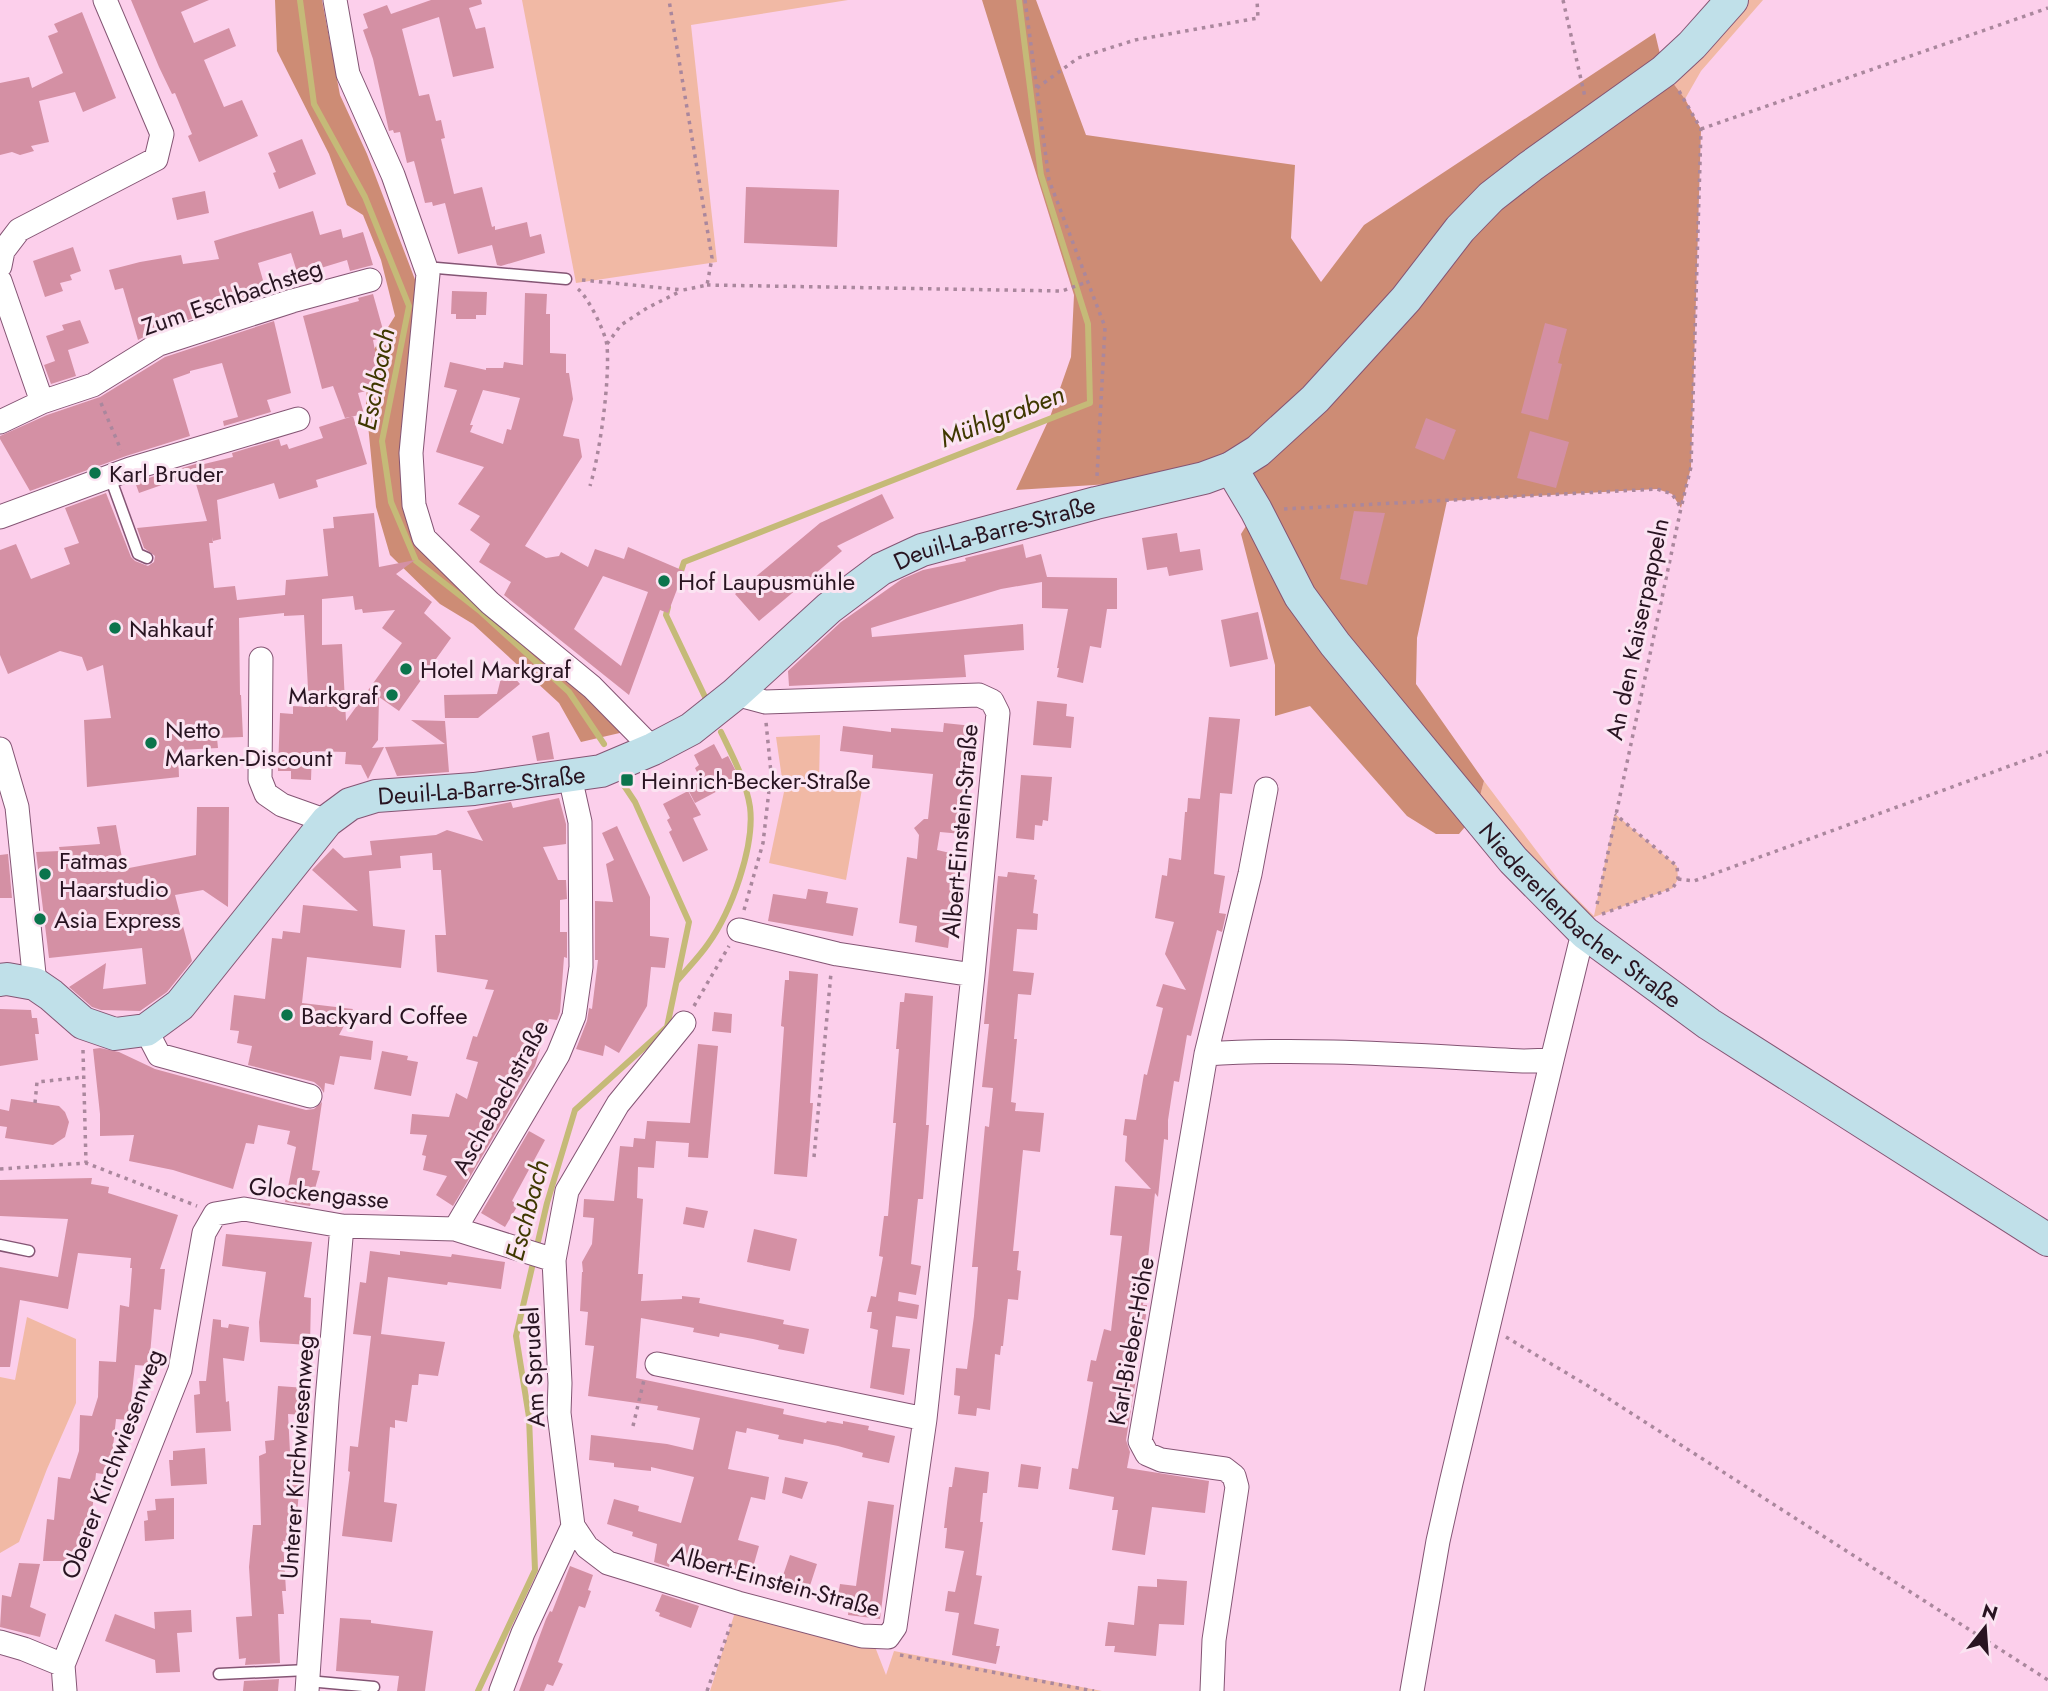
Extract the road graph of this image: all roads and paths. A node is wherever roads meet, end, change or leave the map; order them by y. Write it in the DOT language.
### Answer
graph roads {
  1 [pos="105,0"];
  2 [pos="335,0"];
  3 [pos="669,0"];
  4 [pos="1025,0"];
  5 [pos="1257,0"];
  6 [pos="1563,0"];
  7 [pos="1732,0"];
  8 [pos="2048,8"];
  9 [pos="1037,88"];
  10 [pos="1685,99"];
  11 [pos="1591,123"];
  12 [pos="1701,129"];
  13 [pos="0,266"];
  14 [pos="428,274"];
  15 [pos="566,279"];
  16 [pos="370,280"];
  17 [pos="0,281"];
  18 [pos="1087,282"];
  19 [pos="707,285"];
  20 [pos="682,290"];
  21 [pos="607,344"];
  22 [pos="93,384"];
  23 [pos="42,402"];
  24 [pos="298,419"];
  25 [pos="0,422"];
  26 [pos="1231,468"];
  27 [pos="120,473"];
  28 [pos="590,486"];
  29 [pos="1096,503"];
  30 [pos="1681,508"];
  31 [pos="1256,510"];
  32 [pos="0,517"];
  33 [pos="147,558"];
  34 [pos="261,659"];
  35 [pos="735,694"];
  36 [pos="765,702"];
  37 [pos="0,749"];
  38 [pos="653,749"];
  39 [pos="2048,751"];
  40 [pos="570,777"];
  41 [pos="5,782"];
  42 [pos="1266,789"];
  43 [pos="1615,814"];
  44 [pos="327,821"];
  45 [pos="1678,879"];
  46 [pos="1589,925"];
  47 [pos="739,930"];
  48 [pos="837,954"];
  49 [pos="973,975"];
  50 [pos="0,980"];
  51 [pos="35,984"];
  52 [pos="83,1023"];
  53 [pos="684,1023"];
  54 [pos="146,1030"];
  55 [pos="1206,1054"];
  56 [pos="1552,1060"];
  57 [pos="84,1077"];
  58 [pos="310,1096"];
  59 [pos="35,1103"];
  60 [pos="814,1157"];
  61 [pos="86,1163"];
  62 [pos="0,1169"];
  63 [pos="215,1214"];
  64 [pos="342,1226"];
  65 [pos="455,1229"];
  66 [pos="2048,1240"];
  67 [pos="0,1245"];
  68 [pos="29,1251"];
  69 [pos="554,1260"];
  70 [pos="1488,1328"];
  71 [pos="657,1364"];
  72 [pos="925,1419"];
  73 [pos="632,1426"];
  74 [pos="573,1526"];
  75 [pos="738,1603"];
  76 [pos="888,1637"];
  77 [pos="0,1642"];
  78 [pos="63,1665"];
  79 [pos="219,1674"];
  80 [pos="2048,1680"];
  81 [pos="307,1681"];
  82 [pos="374,1686"];
  83 [pos="65,1691"];
  84 [pos="501,1691"];
  85 [pos="707,1691"];
  86 [pos="1094,1691"];
  87 [pos="1212,1691"];
  88 [pos="1412,1691"];
  1 -- 13 [label="street"];
  2 -- 14 [label="street"];
  3 -- 19 [label="path"];
  4 -- 9 [label="path"];
  5 -- 9 [label="path"];
  6 -- 11 [label="path"];
  7 -- 11 [label="street, Deuil-La-Barre-Straße"];
  8 -- 12 [label="path"];
  9 -- 18 [label="path"];
  10 -- 12 [label="path"];
  11 -- 26 [label="street, Deuil-La-Barre-Straße"];
  12 -- 30 [label="path"];
  14 -- 15 [label="lane"];
  14 -- 38 [label="street"];
  15 -- 20 [label="path"];
  15 -- 21 [label="path"];
  16 -- 22 [label="street, Zum Eschbachsteg"];
  17 -- 23 [label="street"];
  18 -- 19 [label="path"];
  18 -- 29 [label="path"];
  19 -- 20 [label="path"];
  20 -- 21 [label="path"];
  21 -- 28 [label="path"];
  22 -- 23 [label="street, Zum Eschbachsteg"];
  22 -- 27 [label="path"];
  23 -- 25 [label="street, Zum Eschbachsteg"];
  24 -- 27 [label="street"];
  26 -- 29 [label="street, Deuil-La-Barre-Straße"];
  26 -- 31 [label="street, Niedererlenbacher Straße"];
  27 -- 32 [label="street"];
  27 -- 33 [label="lane"];
  29 -- 35 [label="street, Deuil-La-Barre-Straße"];
  30 -- 31 [label="path, An den Kaiserpappeln"];
  30 -- 43 [label="path, An den Kaiserpappeln"];
  31 -- 46 [label="street, Niedererlenbacher Straße"];
  34 -- 44 [label="street"];
  35 -- 36 [label="street, Albert-Einstein-Straße"];
  35 -- 38 [label="street, Deuil-La-Barre-Straße"];
  36 -- 47 [label="path"];
  36 -- 49 [label="street, Albert-Einstein-Straße"];
  37 -- 41 [label="street"];
  38 -- 40 [label="street, Deuil-La-Barre-Straße"];
  39 -- 45 [label="path"];
  40 -- 44 [label="street, Deuil-La-Barre-Straße"];
  40 -- 65 [label="street, Aschebachstraße"];
  41 -- 51 [label="street"];
  42 -- 55 [label="street, Karl-Bieber-Höhe"];
  43 -- 45 [label="path"];
  43 -- 46 [label="path, An den Kaiserpappeln"];
  44 -- 54 [label="street, Deuil-La-Barre-Straße"];
  45 -- 46 [label="path"];
  46 -- 56 [label="street"];
  46 -- 66 [label="street, Niedererlenbacher Straße"];
  47 -- 48 [label="street, Albert-Einstein-Straße"];
  47 -- 53 [label="path"];
  48 -- 49 [label="street, Albert-Einstein-Straße"];
  48 -- 60 [label="path"];
  49 -- 72 [label="street, Albert-Einstein-Straße"];
  50 -- 51 [label="street"];
  51 -- 52 [label="street"];
  52 -- 54 [label="street"];
  52 -- 57 [label="path"];
  53 -- 69 [label="street, Am Sprudel"];
  54 -- 58 [label="street"];
  55 -- 56 [label="street"];
  55 -- 87 [label="street, Karl-Bieber-Höhe"];
  56 -- 70 [label="street"];
  57 -- 59 [label="path"];
  57 -- 61 [label="path"];
  61 -- 62 [label="path, Glockengasse"];
  61 -- 63 [label="path, Glockengasse"];
  63 -- 64 [label="street, Glockengasse"];
  63 -- 78 [label="street, Oberer Kirchwiesenweg"];
  64 -- 65 [label="street, Glockengasse"];
  64 -- 81 [label="street, Unterer Kirchwiesenweg"];
  65 -- 69 [label="street, Glockengasse"];
  67 -- 68 [label="lane"];
  69 -- 74 [label="street, Am Sprudel"];
  70 -- 80 [label="path"];
  70 -- 88 [label="street"];
  71 -- 72 [label="street"];
  71 -- 73 [label="path"];
  72 -- 76 [label="street, Albert-Einstein-Straße"];
  74 -- 75 [label="street, Albert-Einstein-Straße"];
  74 -- 84 [label="street"];
  75 -- 76 [label="street, Albert-Einstein-Straße"];
  75 -- 85 [label="path"];
  76 -- 86 [label="path"];
  77 -- 78 [label="street"];
  78 -- 83 [label="street, Oberer Kirchwiesenweg"];
  79 -- 81 [label="lane"];
  81 -- 82 [label="lane"];
}
